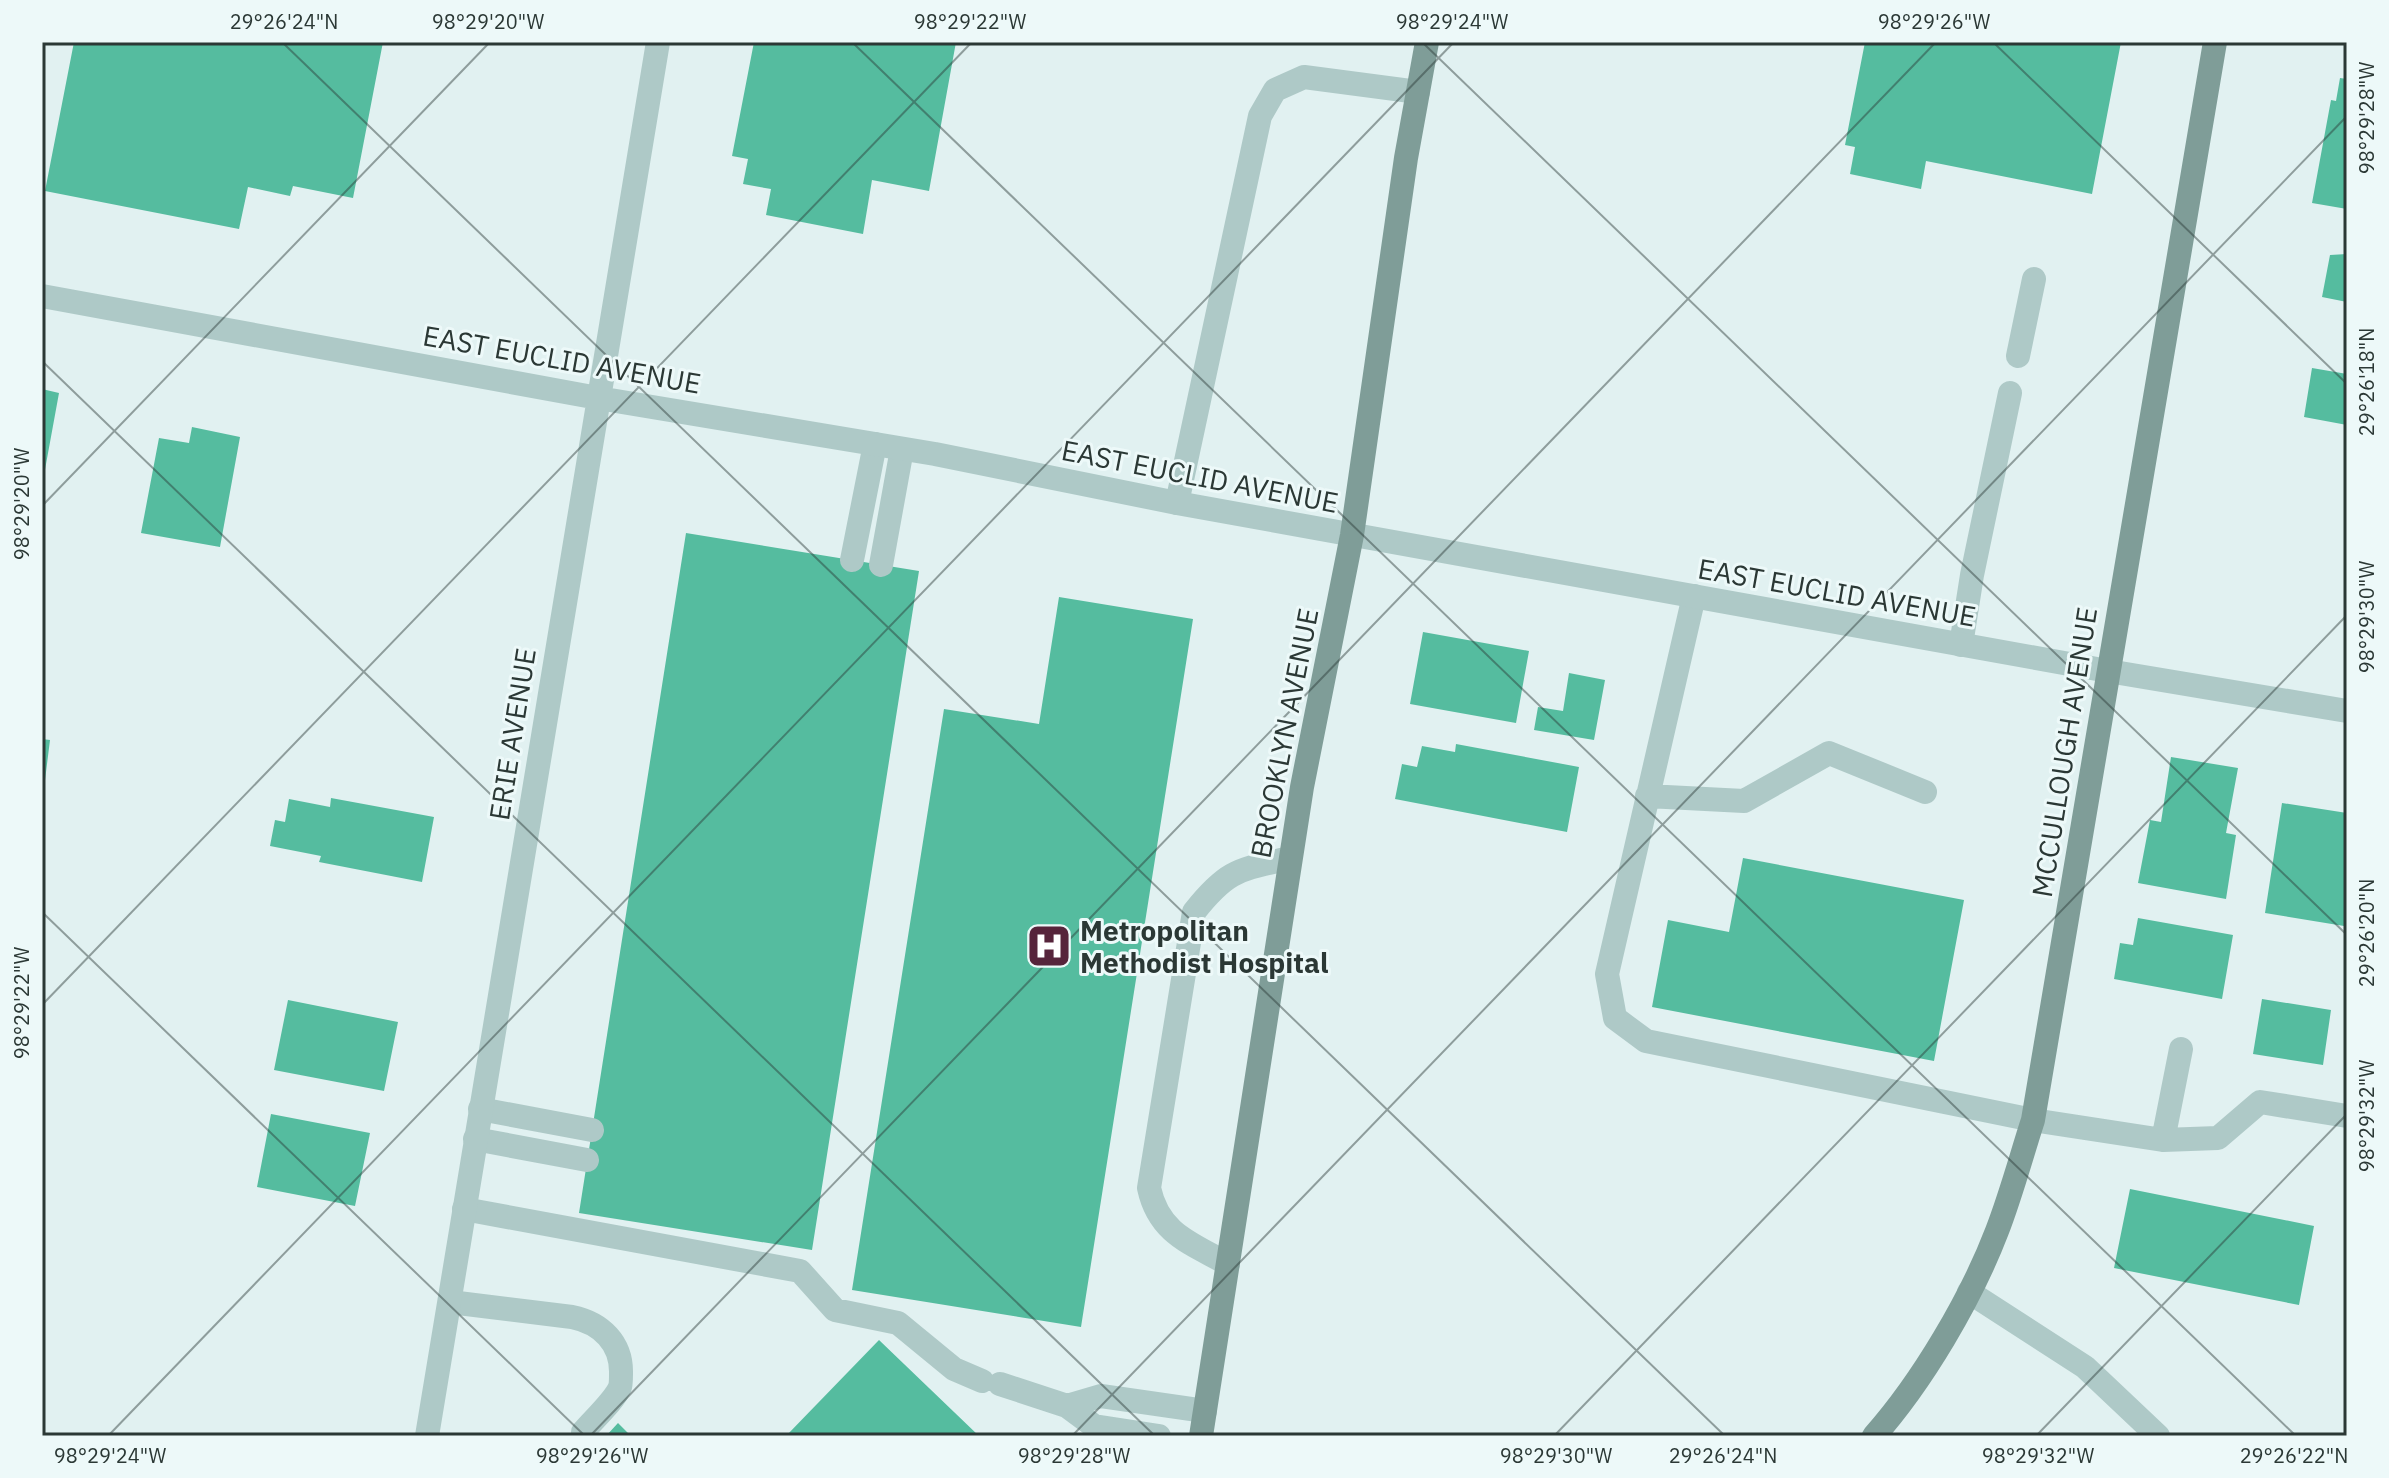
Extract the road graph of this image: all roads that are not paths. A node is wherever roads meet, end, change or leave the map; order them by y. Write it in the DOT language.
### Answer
graph roads {
  1 [pos="658,42"];
  2 [pos="1427,42"];
  3 [pos="2215,42"];
  4 [pos="1418,92"];
  5 [pos="2034,279"];
  6 [pos="42,296"];
  7 [pos="2018,356"];
  8 [pos="2010,393"];
  9 [pos="598,398"];
  10 [pos="875,444"];
  11 [pos="902,449"];
  12 [pos="1177,503"];
  13 [pos="1352,535"];
  14 [pos="852,560"];
  15 [pos="881,565"];
  16 [pos="1694,596"];
  17 [pos="1961,645"];
  18 [pos="2108,671"];
  19 [pos="2347,711"];
  20 [pos="1925,792"];
  21 [pos="1647,796"];
  22 [pos="1290,858"];
  23 [pos="2181,1049"];
  24 [pos="480,1109"];
  25 [pos="2347,1116"];
  26 [pos="2033,1120"];
  27 [pos="592,1130"];
  28 [pos="475,1139"];
  29 [pos="2163,1140"];
  30 [pos="587,1160"];
  31 [pos="464,1209"];
  32 [pos="1228,1264"];
  33 [pos="1969,1292"];
  34 [pos="450,1302"];
  35 [pos="1067,1406"];
  36 [pos="1205,1411"];
  37 [pos="583,1432"];
  38 [pos="427,1436"];
  39 [pos="1159,1436"];
  40 [pos="1201,1436"];
  41 [pos="1874,1436"];
  42 [pos="2158,1436"];
  1 -- 9 [label="street, ERIE AVENUE"];
  2 -- 4 [label="main road, BROOKLYN AVENUE"];
  3 -- 18 [label="main road, MCCULLOUGH AVENUE"];
  4 -- 12 [label="street"];
  4 -- 13 [label="main road, BROOKLYN AVENUE"];
  5 -- 7 [label="street"];
  6 -- 9 [label="street, EAST EUCLID AVENUE"];
  8 -- 17 [label="street"];
  9 -- 10 [label="street, EAST EUCLID AVENUE"];
  9 -- 24 [label="street, ERIE AVENUE"];
  10 -- 11 [label="street, EAST EUCLID AVENUE"];
  10 -- 14 [label="street"];
  11 -- 12 [label="street, EAST EUCLID AVENUE"];
  11 -- 15 [label="street"];
  12 -- 13 [label="street, EAST EUCLID AVENUE"];
  13 -- 16 [label="street, EAST EUCLID AVENUE"];
  13 -- 22 [label="main road, BROOKLYN AVENUE"];
  16 -- 17 [label="street, EAST EUCLID AVENUE"];
  16 -- 21 [label="street"];
  17 -- 18 [label="street, EAST EUCLID AVENUE"];
  18 -- 19 [label="street, EAST EUCLID AVENUE"];
  18 -- 26 [label="main road, MCCULLOUGH AVENUE"];
  20 -- 21 [label="street"];
  21 -- 26 [label="street"];
  22 -- 32 [label="main road, BROOKLYN AVENUE"];
  22 -- 32 [label="street"];
  23 -- 29 [label="street"];
  24 -- 27 [label="street"];
  24 -- 28 [label="street, ERIE AVENUE"];
  25 -- 29 [label="street"];
  26 -- 29 [label="street"];
  26 -- 33 [label="main road, MCCULLOUGH AVENUE"];
  28 -- 30 [label="street"];
  28 -- 31 [label="street, ERIE AVENUE"];
  31 -- 34 [label="street, ERIE AVENUE"];
  31 -- 35 [label="street"];
  32 -- 36 [label="main road, BROOKLYN AVENUE"];
  33 -- 41 [label="main road, MCCULLOUGH AVENUE"];
  33 -- 42 [label="street"];
  34 -- 37 [label="street"];
  34 -- 38 [label="street, ERIE AVENUE"];
  35 -- 36 [label="street"];
  35 -- 39 [label="street"];
  36 -- 40 [label="main road, BROOKLYN AVENUE"];
}
